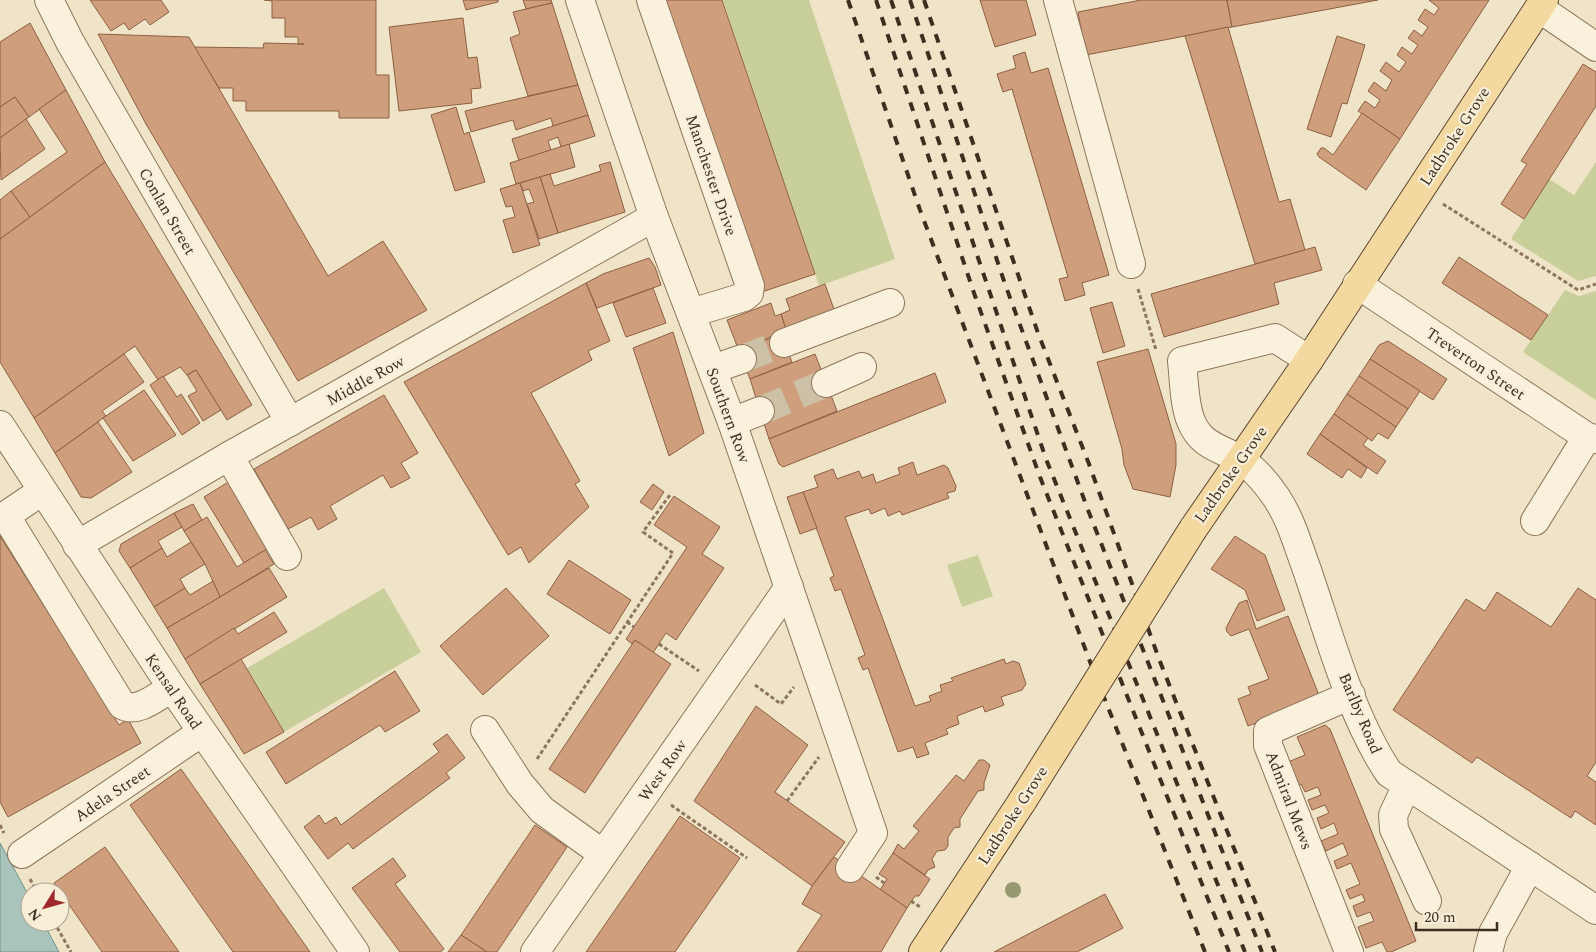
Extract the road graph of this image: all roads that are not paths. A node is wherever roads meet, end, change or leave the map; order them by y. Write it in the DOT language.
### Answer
graph roads {
  1 [pos="49,0"];
  2 [pos="580,0"];
  3 [pos="651,0"];
  4 [pos="1058,0"];
  5 [pos="1541,4"];
  6 [pos="1596,47"];
  7 [pos="654,217"];
  8 [pos="1131,264"];
  9 [pos="1357,284"];
  10 [pos="890,303"];
  11 [pos="691,313"];
  12 [pos="784,343"];
  13 [pos="742,359"];
  14 [pos="1309,360"];
  15 [pos="862,367"];
  16 [pos="712,370"];
  17 [pos="826,383"];
  18 [pos="760,411"];
  19 [pos="290,422"];
  20 [pos="732,422"];
  21 [pos="0,425"];
  22 [pos="1591,438"];
  23 [pos="229,456"];
  24 [pos="1240,460"];
  25 [pos="42,491"];
  26 [pos="1535,521"];
  27 [pos="77,545"];
  28 [pos="287,556"];
  29 [pos="788,587"];
  30 [pos="172,688"];
  31 [pos="1351,695"];
  32 [pos="486,730"];
  33 [pos="202,732"];
  34 [pos="1407,785"];
  35 [pos="22,854"];
  36 [pos="603,854"];
  37 [pos="1530,866"];
  38 [pos="850,868"];
  39 [pos="1427,901"];
  40 [pos="1596,910"];
  41 [pos="355,952"];
  42 [pos="535,952"];
  43 [pos="923,952"];
  44 [pos="1348,952"];
  45 [pos="1488,952"];
  1 -- 19 [label="street, Conlan Street"];
  2 -- 7 [label="street, Southern Row"];
  3 -- 11 [label="street, Manchester Drive"];
  4 -- 8 [label="street"];
  5 -- 6 [label="street"];
  5 -- 9 [label="main road, Ladbroke Grove"];
  7 -- 11 [label="street, Southern Row"];
  7 -- 19 [label="street, Middle Row"];
  9 -- 14 [label="main road, Ladbroke Grove"];
  9 -- 22 [label="street, Treverton Street"];
  10 -- 12 [label="street"];
  11 -- 16 [label="street, Southern Row"];
  13 -- 16 [label="street"];
  14 -- 24 [label="main road, Ladbroke Grove"];
  14 -- 24 [label="street, Barlby Road"];
  15 -- 17 [label="street"];
  16 -- 20 [label="street, Southern Row"];
  18 -- 20 [label="street"];
  19 -- 23 [label="street, Middle Row"];
  20 -- 29 [label="street, Southern Row"];
  21 -- 25 [label="street, Kensal Road"];
  22 -- 26 [label="street"];
  23 -- 27 [label="street, Middle Row"];
  23 -- 28 [label="street"];
  24 -- 31 [label="street, Barlby Road"];
  24 -- 43 [label="main road, Ladbroke Grove, bridge"];
  25 -- 27 [label="street, Kensal Road"];
  25 -- 30 [label="street"];
  27 -- 30 [label="street, Kensal Road"];
  29 -- 36 [label="street, West Row"];
  29 -- 38 [label="street, Southern Row"];
  30 -- 33 [label="street, Kensal Road"];
  31 -- 34 [label="street, Barlby Road"];
  31 -- 44 [label="street, Admiral Mews"];
  32 -- 36 [label="street"];
  33 -- 35 [label="street, Adela Street"];
  33 -- 41 [label="street, Kensal Road"];
  34 -- 37 [label="street, Barlby Road"];
  34 -- 39 [label="street"];
  36 -- 42 [label="street, West Row"];
  37 -- 40 [label="street, Barlby Road"];
  37 -- 45 [label="street"];
}
